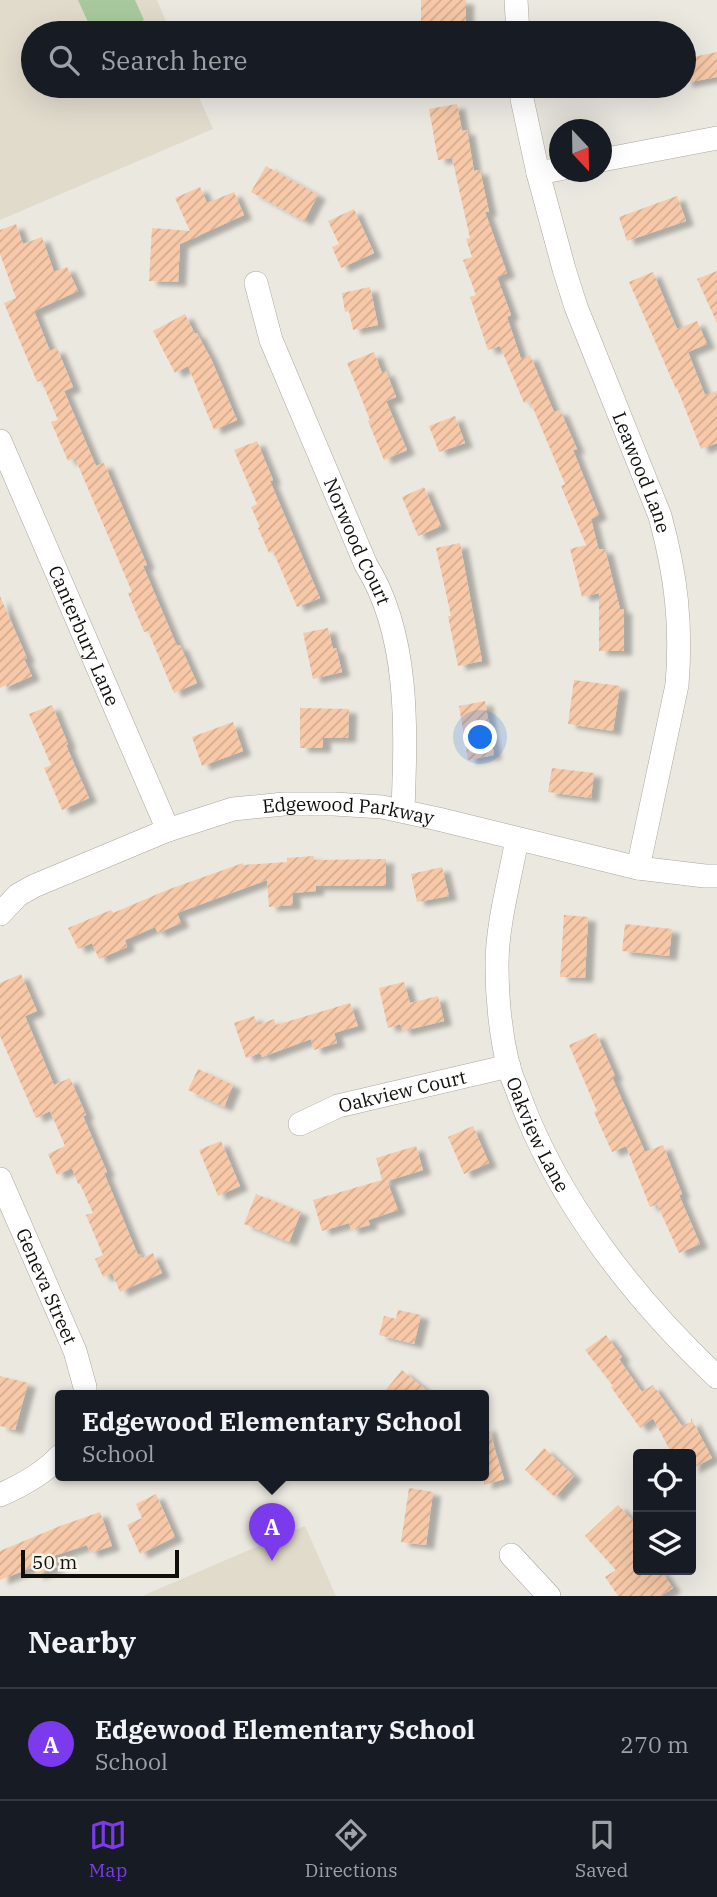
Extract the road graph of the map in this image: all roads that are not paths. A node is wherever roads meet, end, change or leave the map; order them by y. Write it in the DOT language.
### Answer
graph roads {
  1 [pos="516,0"];
  2 [pos="517,21"];
  3 [pos="522,98"];
  4 [pos="717,138"];
  5 [pos="612,158"];
  6 [pos="548,171"];
  7 [pos="256,283"];
  8 [pos="0,441"];
  9 [pos="403,810"];
  10 [pos="168,830"];
  11 [pos="517,839"];
  12 [pos="638,868"];
  13 [pos="717,876"];
  14 [pos="0,914"];
  15 [pos="509,1066"];
  16 [pos="300,1124"];
  17 [pos="0,1179"];
  18 [pos="717,1377"];
  19 [pos="85,1390"];
  20 [pos="55,1463"];
  21 [pos="0,1494"];
  22 [pos="511,1555"];
  23 [pos="549,1596"];
  1 -- 2 [label="street"];
  3 -- 6 [label="street, Leawood Lane"];
  4 -- 5 [label="street"];
  6 -- 12 [label="street, Leawood Lane"];
  7 -- 9 [label="street, Norwood Court"];
  8 -- 10 [label="street, Canterbury Lane"];
  9 -- 10 [label="street, Edgewood Parkway"];
  9 -- 11 [label="street, Edgewood Parkway"];
  10 -- 14 [label="street, Edgewood Parkway"];
  11 -- 12 [label="street, Edgewood Parkway"];
  11 -- 15 [label="street, Oakview Lane"];
  12 -- 13 [label="street, Edgewood Parkway"];
  15 -- 16 [label="street, Oakview Court"];
  15 -- 18 [label="street, Oakview Lane"];
  17 -- 19 [label="street, Geneva Street"];
  20 -- 21 [label="street"];
  22 -- 23 [label="street"];
}
